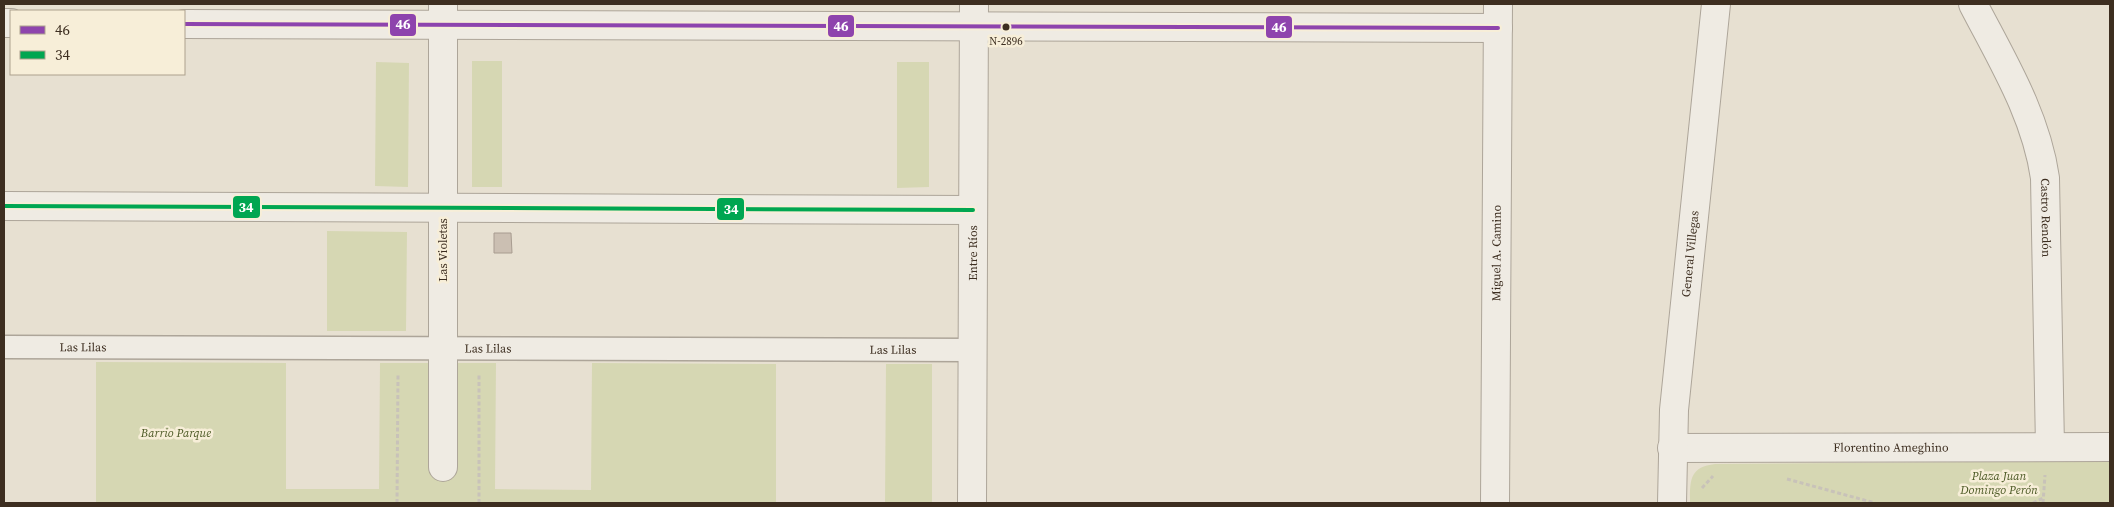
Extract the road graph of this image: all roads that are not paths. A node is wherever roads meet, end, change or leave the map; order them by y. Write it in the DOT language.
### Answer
graph roads {
  1 [pos="1716,4"];
  2 [pos="1973,4"];
  3 [pos="443,14"];
  4 [pos="974,15"];
  5 [pos="1498,16"];
  6 [pos="185,24"];
  7 [pos="4,206"];
  8 [pos="443,208"];
  9 [pos="973,210"];
  10 [pos="4,347"];
  11 [pos="443,348"];
  12 [pos="972,350"];
  13 [pos="2110,446"];
  14 [pos="2050,447"];
  15 [pos="1672,448"];
  16 [pos="443,467"];
  17 [pos="972,503"];
  18 [pos="1495,503"];
  19 [pos="1672,503"];
  1 -- 15 [label="street, General Villegas"];
  2 -- 14 [label="street, Castro Rendón"];
  3 -- 4 [label="street"];
  3 -- 6 [label="street"];
  3 -- 8 [label="street, Las Violetas"];
  4 -- 5 [label="street"];
  4 -- 9 [label="street, Entre Ríos"];
  5 -- 18 [label="street, Miguel A. Camino"];
  7 -- 8 [label="street"];
  8 -- 9 [label="street"];
  8 -- 11 [label="street, Las Violetas"];
  9 -- 12 [label="street, Entre Ríos"];
  10 -- 11 [label="street, Las Lilas"];
  11 -- 12 [label="street, Las Lilas"];
  11 -- 16 [label="street, Las Violetas"];
  12 -- 17 [label="street, Entre Ríos"];
  13 -- 14 [label="street, Florentino Ameghino"];
  14 -- 15 [label="street, Florentino Ameghino"];
  15 -- 19 [label="street, General Villegas"];
}
